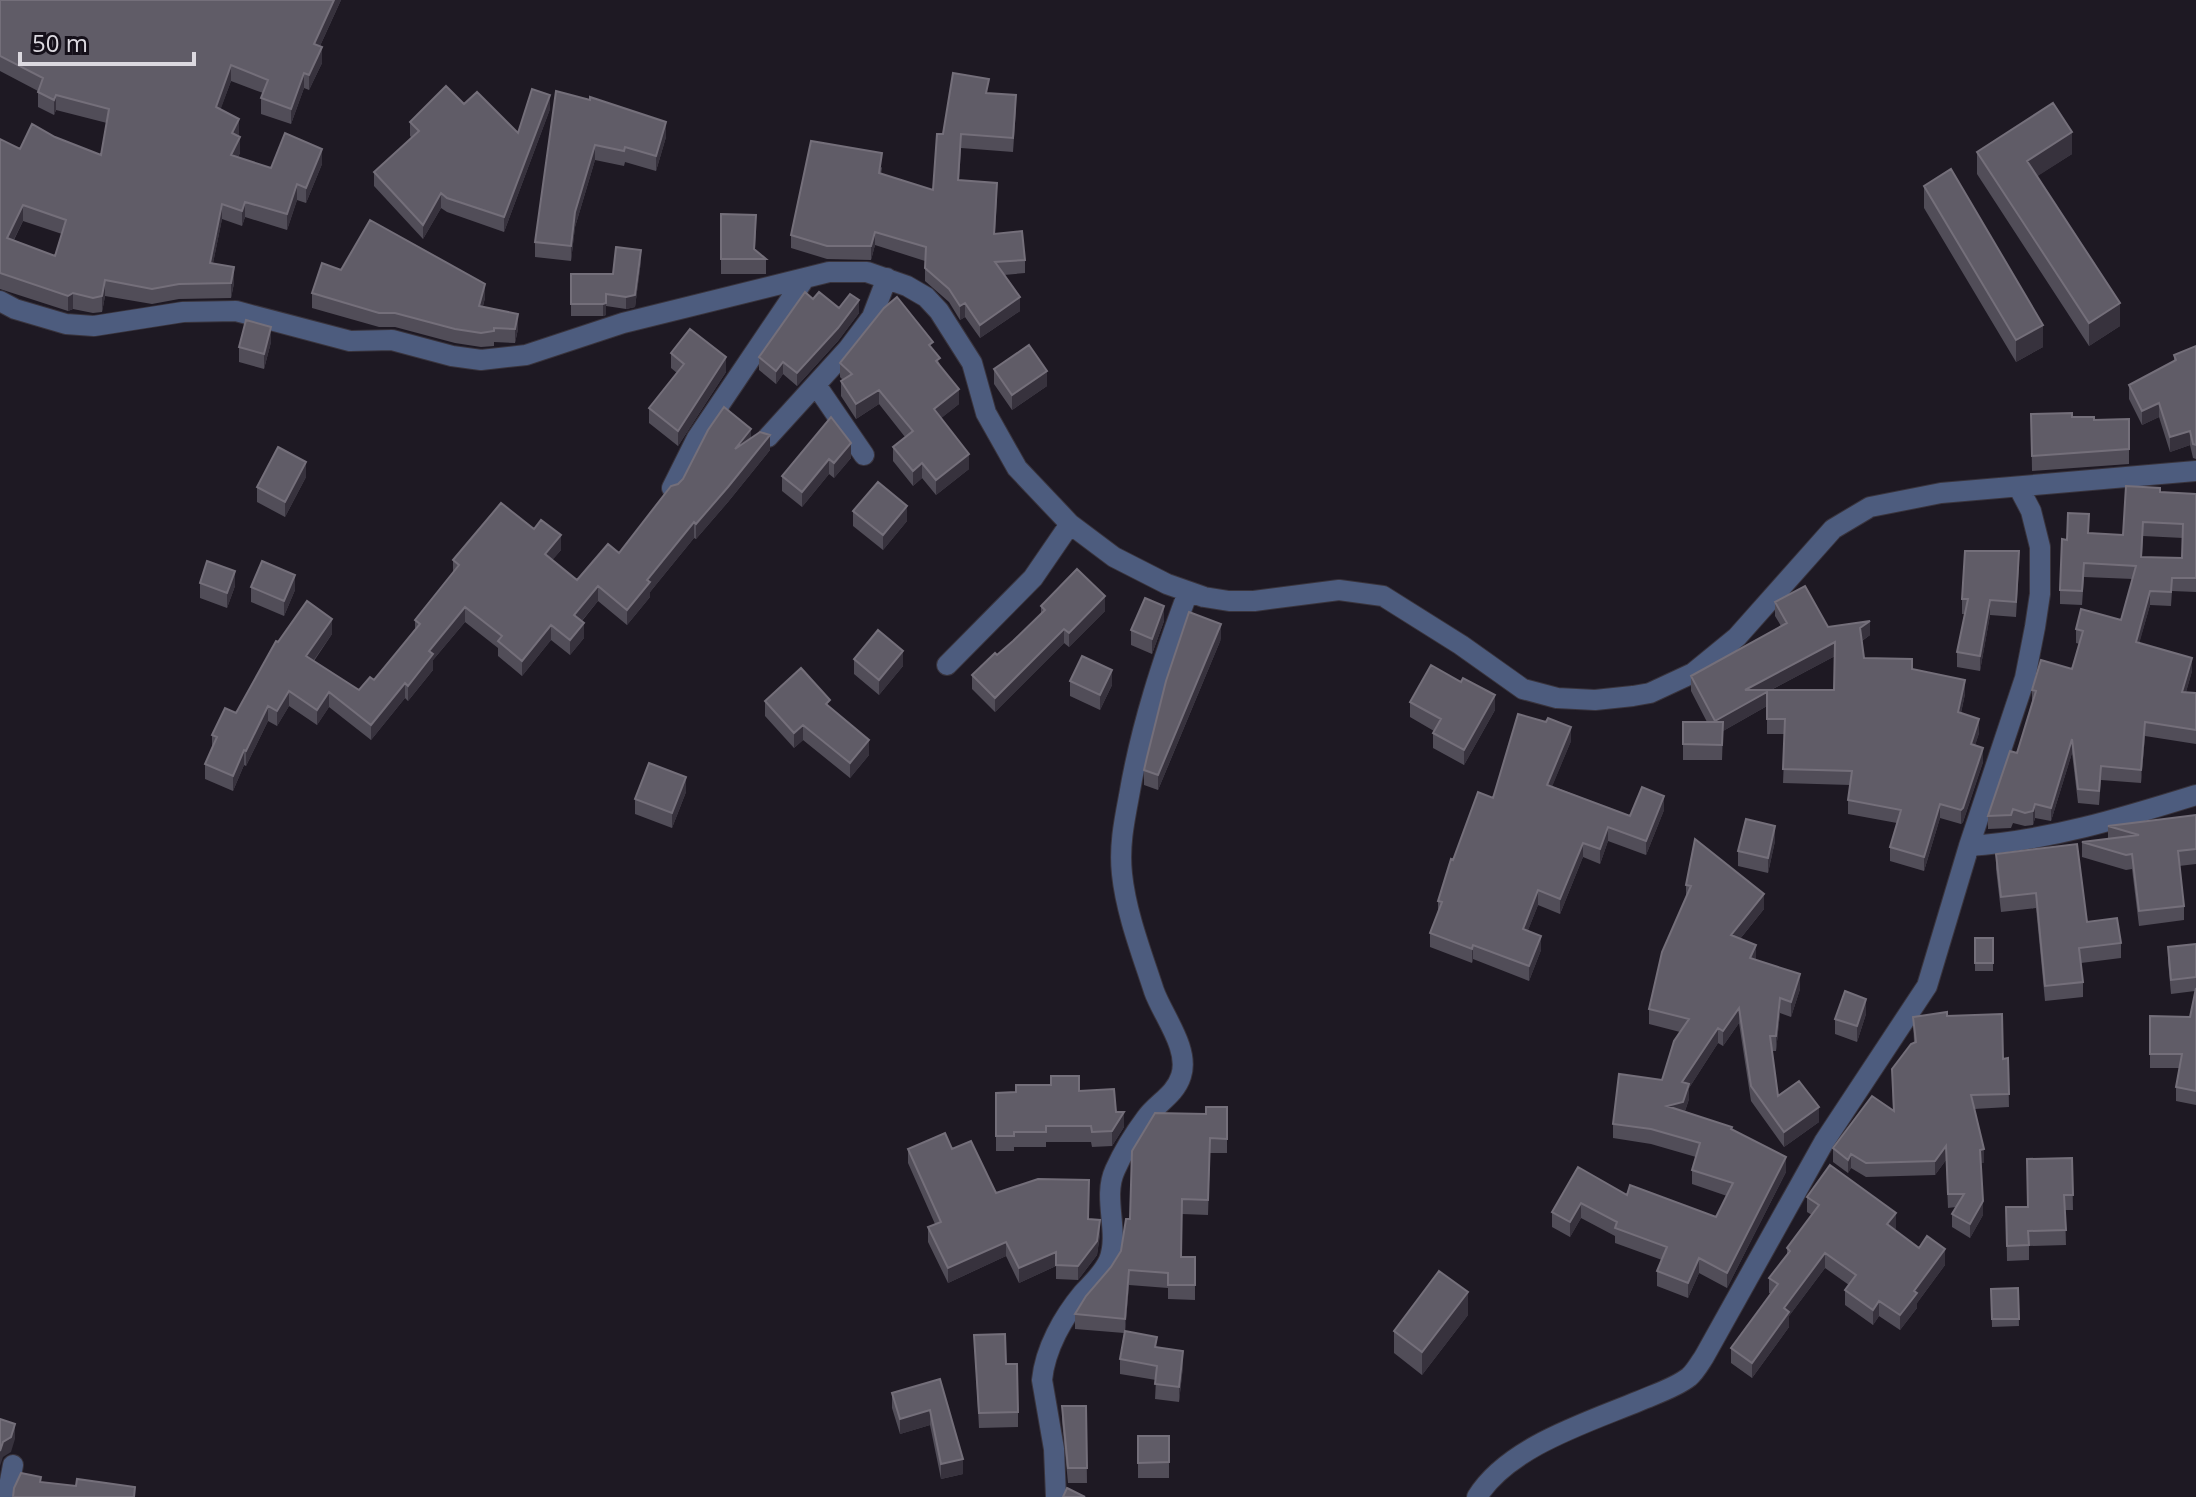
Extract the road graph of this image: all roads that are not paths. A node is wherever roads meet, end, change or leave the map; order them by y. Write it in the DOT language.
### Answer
graph roads {
  1 [pos="805,278"];
  2 [pos="887,278"];
  3 [pos="0,301"];
  4 [pos="816,385"];
  5 [pos="768,437"];
  6 [pos="864,455"];
  7 [pos="2196,471"];
  8 [pos="672,488"];
  9 [pos="2019,488"];
  10 [pos="1070,524"];
  11 [pos="1188,592"];
  12 [pos="947,665"];
  13 [pos="2196,795"];
  14 [pos="1969,846"];
  15 [pos="13,1465"];
  16 [pos="7,1497"];
  17 [pos="1056,1497"];
  18 [pos="1477,1497"];
  1 -- 2 [label="street"];
  1 -- 3 [label="street"];
  1 -- 8 [label="street"];
  2 -- 4 [label="street"];
  2 -- 10 [label="street"];
  4 -- 5 [label="street"];
  4 -- 6 [label="street"];
  7 -- 9 [label="street"];
  9 -- 11 [label="street"];
  9 -- 14 [label="street"];
  10 -- 11 [label="street"];
  10 -- 12 [label="street"];
  11 -- 17 [label="street"];
  13 -- 14 [label="street"];
  14 -- 18 [label="street"];
  15 -- 16 [label="street"];
}
